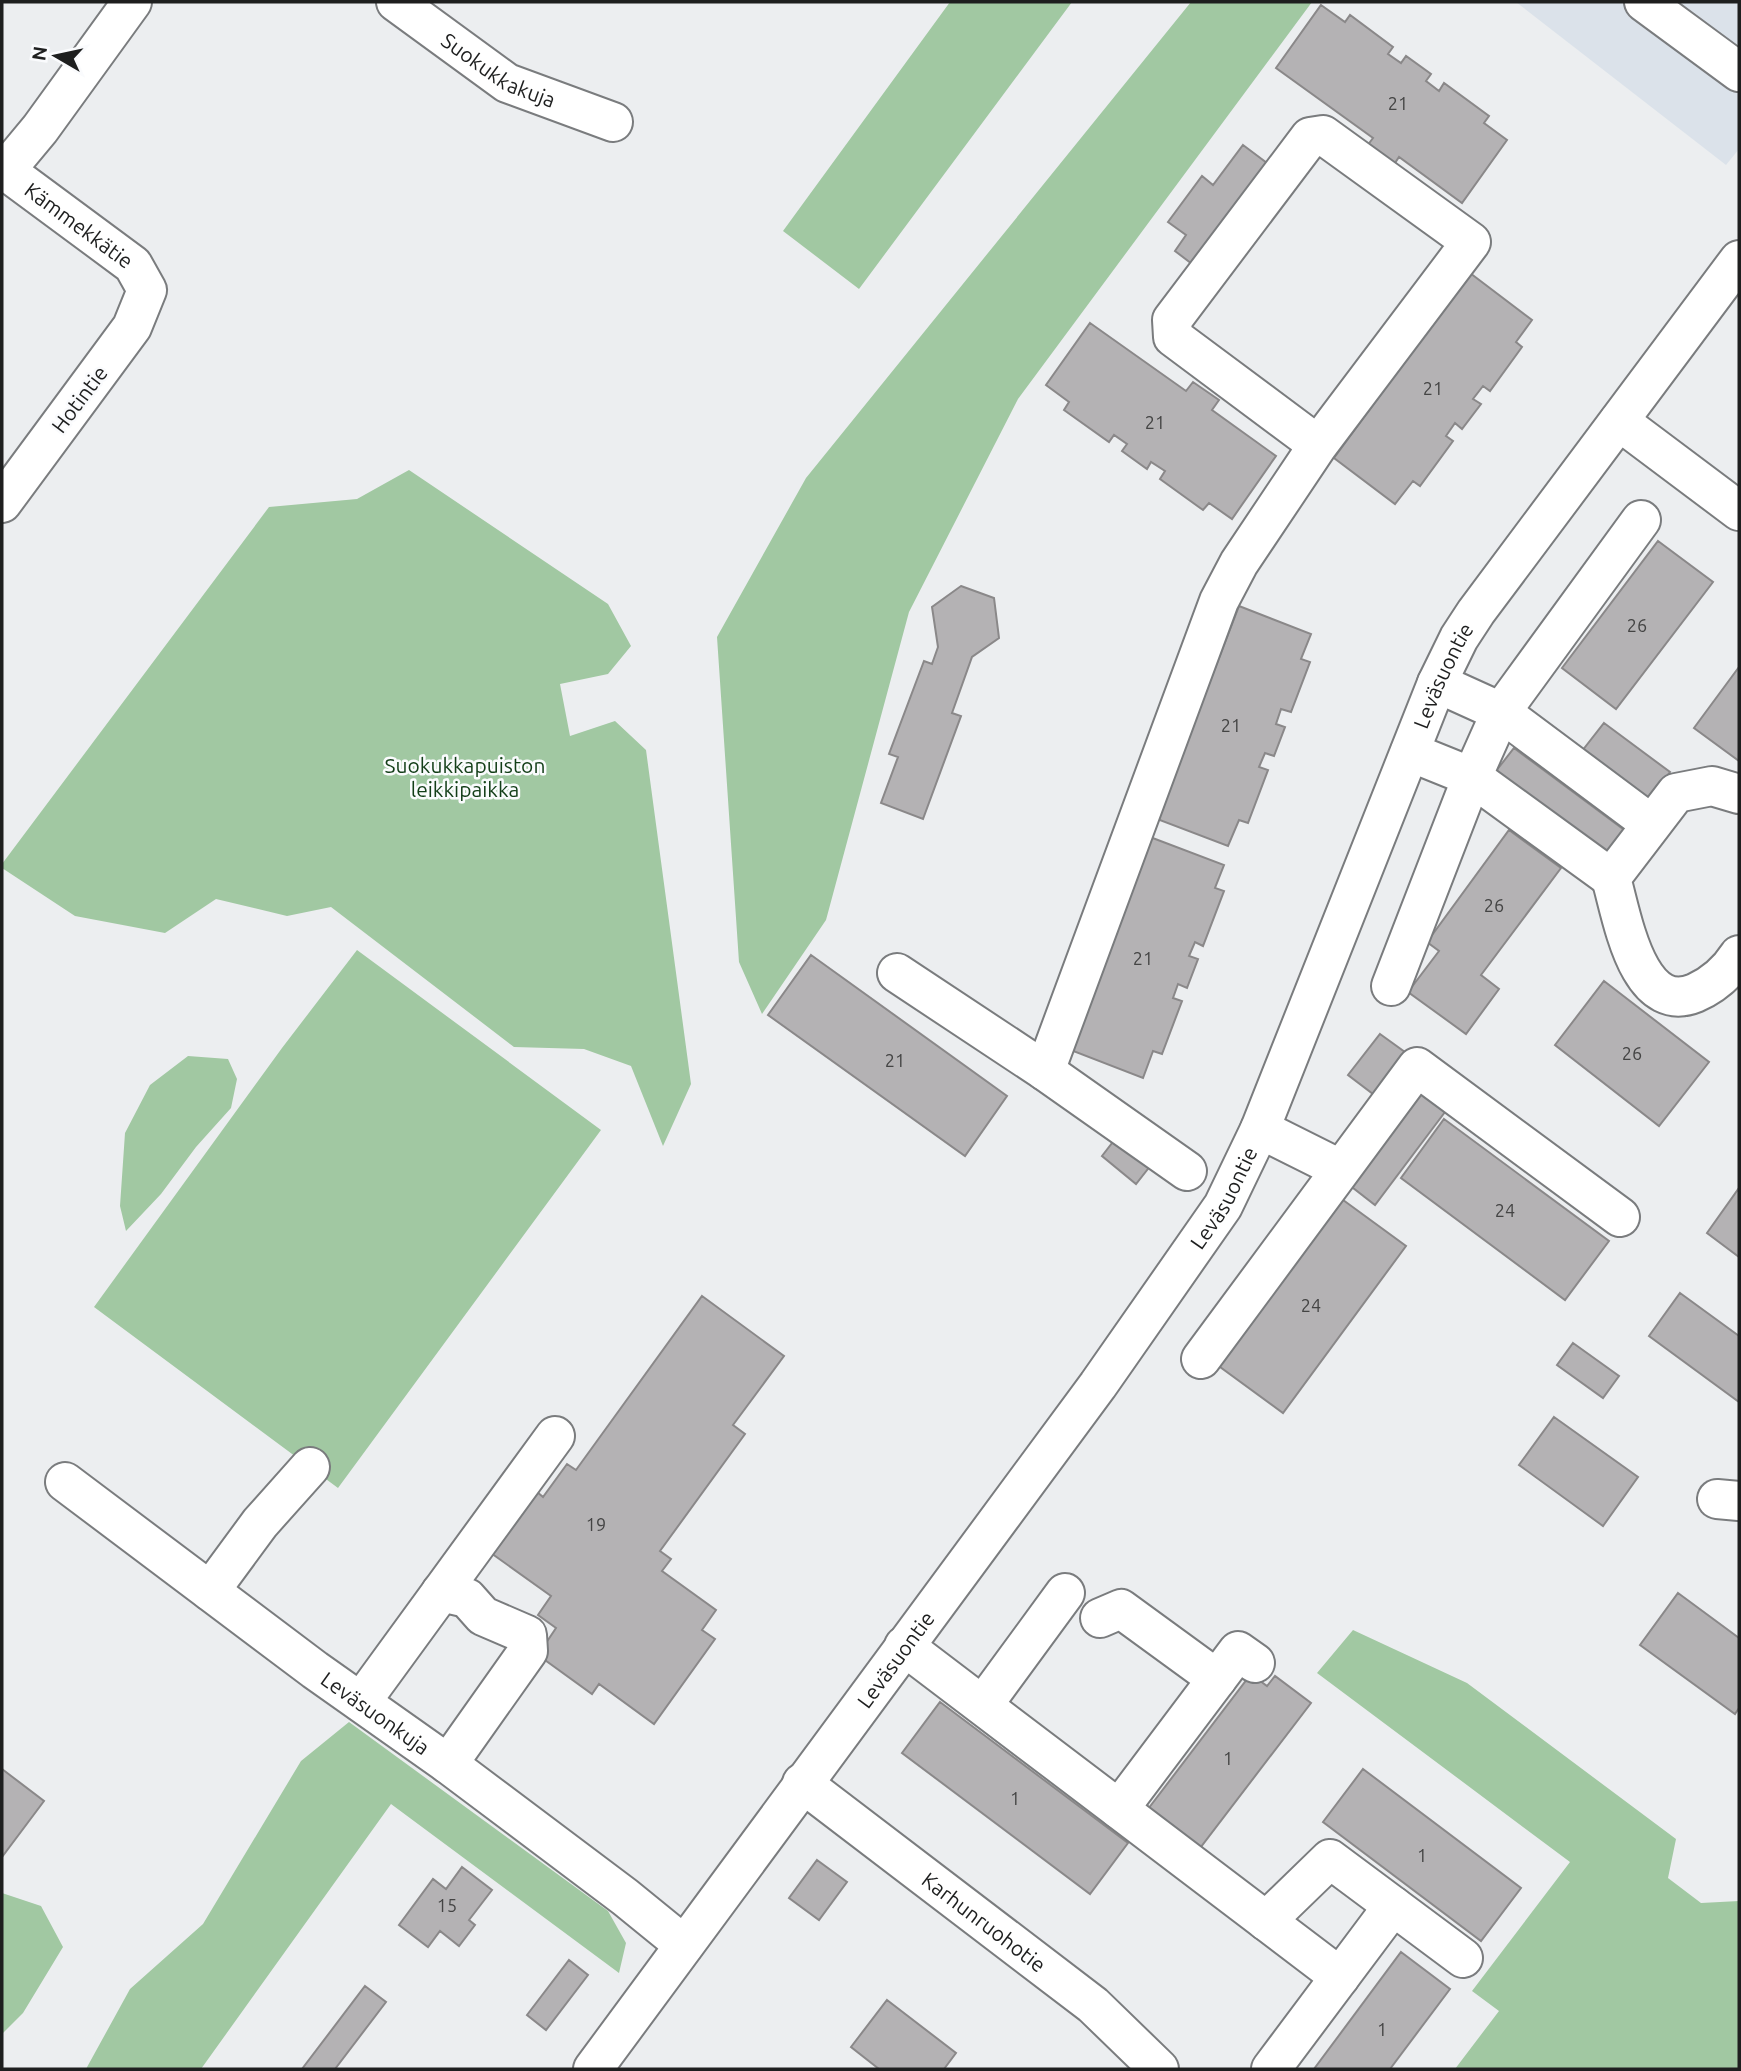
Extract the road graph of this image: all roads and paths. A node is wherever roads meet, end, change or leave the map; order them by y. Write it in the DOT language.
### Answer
graph roads {
  1 [pos="132,2"];
  2 [pos="396,2"];
  3 [pos="1644,2"];
  4 [pos="1737,65"];
  5 [pos="613,122"];
  6 [pos="4,169"];
  7 [pos="1739,260"];
  8 [pos="147,290"];
  9 [pos="1619,421"];
  10 [pos="1318,445"];
  11 [pos="2,503"];
  12 [pos="1739,511"];
  13 [pos="1641,520"];
  14 [pos="1437,683"];
  15 [pos="1501,712"];
  16 [pos="1410,752"];
  17 [pos="1472,777"];
  18 [pos="1739,794"];
  19 [pos="1651,824"];
  20 [pos="1611,878"];
  21 [pos="1739,955"];
  22 [pos="897,973"];
  23 [pos="1391,986"];
  24 [pos="1045,1071"];
  25 [pos="1260,1129"];
  26 [pos="1340,1169"];
  27 [pos="1187,1171"];
  28 [pos="1620,1217"];
  29 [pos="1201,1359"];
  30 [pos="555,1436"];
  31 [pos="310,1467"];
  32 [pos="65,1482"];
  33 [pos="210,1591"];
  34 [pos="441,1592"];
  35 [pos="1065,1592"];
  36 [pos="1100,1618"];
  37 [pos="904,1646"];
  38 [pos="1255,1663"];
  39 [pos="1217,1679"];
  40 [pos="361,1702"];
  41 [pos="983,1705"];
  42 [pos="448,1764"];
  43 [pos="802,1783"];
  44 [pos="1119,1809"];
  45 [pos="1393,1906"];
  46 [pos="1266,1921"];
  47 [pos="684,1945"];
  48 [pos="1463,1958"];
  49 [pos="1340,1978"];
  50 [pos="593,2069"];
  51 [pos="1159,2069"];
  52 [pos="1271,2069"];
  1 -- 6 [label="street"];
  2 -- 5 [label="street, Suokukkakuja"];
  3 -- 4 [label="street"];
  6 -- 8 [label="street, Kämmekkätie"];
  7 -- 9 [label="street, Leväsuontie"];
  8 -- 11 [label="street, Hotintie"];
  9 -- 12 [label="street"];
  9 -- 14 [label="street, Leväsuontie"];
  10 -- 10 [label="street"];
  10 -- 24 [label="street"];
  13 -- 15 [label="street"];
  14 -- 15 [label="street"];
  14 -- 16 [label="street, Leväsuontie"];
  15 -- 17 [label="street"];
  15 -- 19 [label="street"];
  16 -- 17 [label="street"];
  16 -- 25 [label="street, Leväsuontie"];
  17 -- 20 [label="street"];
  17 -- 23 [label="street"];
  18 -- 19 [label="street"];
  19 -- 20 [label="street"];
  20 -- 21 [label="street"];
  22 -- 24 [label="street"];
  24 -- 27 [label="street"];
  25 -- 26 [label="street"];
  25 -- 37 [label="street, Leväsuontie"];
  26 -- 28 [label="street"];
  26 -- 29 [label="street"];
  30 -- 34 [label="street"];
  31 -- 33 [label="street"];
  32 -- 33 [label="street, Leväsuonkuja"];
  33 -- 40 [label="street, Leväsuonkuja"];
  34 -- 40 [label="street"];
  34 -- 42 [label="street"];
  35 -- 41 [label="street"];
  36 -- 39 [label="street"];
  37 -- 41 [label="street"];
  37 -- 43 [label="street, Leväsuontie"];
  38 -- 39 [label="street"];
  39 -- 44 [label="street"];
  40 -- 42 [label="street, Leväsuonkuja"];
  41 -- 44 [label="street"];
  42 -- 47 [label="street, Leväsuonkuja"];
  43 -- 47 [label="street, Leväsuontie"];
  43 -- 51 [label="street, Karhunruohotie"];
  44 -- 46 [label="street"];
  45 -- 46 [label="street"];
  45 -- 48 [label="street"];
  45 -- 49 [label="street"];
  46 -- 49 [label="street"];
  47 -- 50 [label="street, Leväsuontie"];
  49 -- 52 [label="street"];
}
